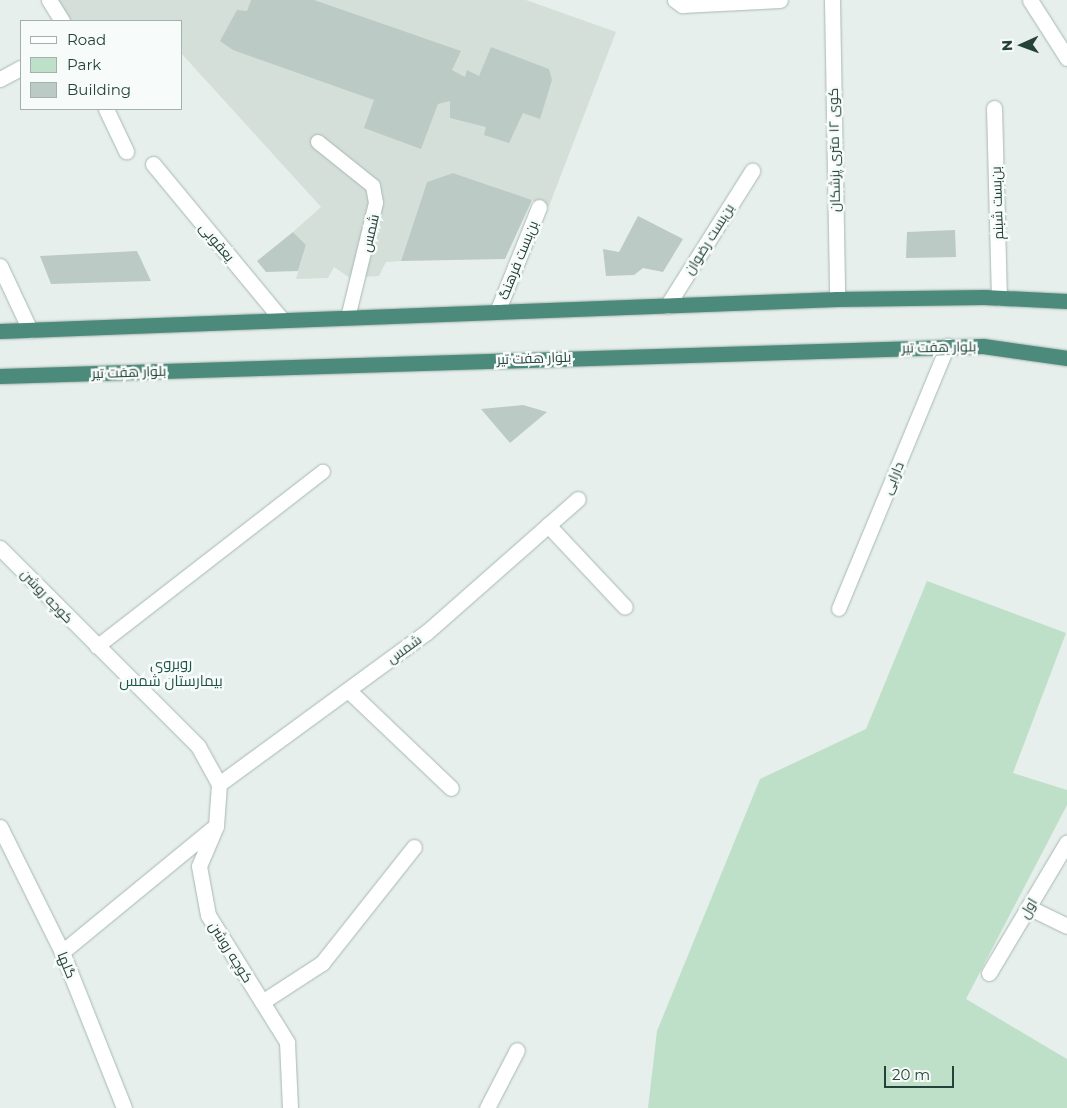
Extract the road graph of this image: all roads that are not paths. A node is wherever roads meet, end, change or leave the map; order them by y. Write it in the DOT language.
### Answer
graph roads {
  1 [pos="49,0"];
  2 [pos="675,0"];
  3 [pos="780,0"];
  4 [pos="832,0"];
  5 [pos="1030,0"];
  6 [pos="61,20"];
  7 [pos="1067,58"];
  8 [pos="20,69"];
  9 [pos="0,79"];
  10 [pos="994,108"];
  11 [pos="106,110"];
  12 [pos="318,142"];
  13 [pos="126,151"];
  14 [pos="153,164"];
  15 [pos="752,171"];
  16 [pos="539,207"];
  17 [pos="0,266"];
  18 [pos="999,298"];
  19 [pos="837,300"];
  20 [pos="1067,301"];
  21 [pos="666,306"];
  22 [pos="497,312"];
  23 [pos="348,318"];
  24 [pos="282,320"];
  25 [pos="30,330"];
  26 [pos="0,331"];
  27 [pos="948,346"];
  28 [pos="1067,358"];
  29 [pos="0,376"];
  30 [pos="323,472"];
  31 [pos="578,499"];
  32 [pos="548,525"];
  33 [pos="0,548"];
  34 [pos="624,607"];
  35 [pos="839,609"];
  36 [pos="97,648"];
  37 [pos="348,690"];
  38 [pos="219,784"];
  39 [pos="451,788"];
  40 [pos="0,826"];
  41 [pos="216,826"];
  42 [pos="1067,842"];
  43 [pos="414,847"];
  44 [pos="1028,907"];
  45 [pos="1067,926"];
  46 [pos="62,952"];
  47 [pos="989,973"];
  48 [pos="262,1002"];
  49 [pos="517,1050"];
  50 [pos="124,1108"];
  51 [pos="290,1108"];
  52 [pos="487,1108"];
  1 -- 6 [label="street"];
  2 -- 3 [label="street"];
  4 -- 19 [label="street, کوی ۱۲ متری پزشکان"];
  5 -- 7 [label="street"];
  8 -- 9 [label="street"];
  10 -- 18 [label="street, بن‌بست شبنم"];
  11 -- 13 [label="street"];
  12 -- 23 [label="lane, شمس"];
  14 -- 24 [label="street, یعقوبی"];
  15 -- 21 [label="street, بن‌بست رضوان"];
  16 -- 22 [label="street, بن‌بست فرهنگ"];
  17 -- 25 [label="street"];
  18 -- 19 [label="highway"];
  18 -- 20 [label="highway"];
  19 -- 21 [label="highway"];
  21 -- 22 [label="highway"];
  22 -- 23 [label="highway"];
  23 -- 24 [label="highway"];
  24 -- 25 [label="highway"];
  25 -- 26 [label="highway"];
  27 -- 28 [label="highway, بلوار هفت تیر"];
  27 -- 29 [label="highway, بلوار هفت تیر"];
  27 -- 35 [label="lane, دارابی"];
  30 -- 36 [label="lane"];
  31 -- 32 [label="street, شمس"];
  32 -- 34 [label="street"];
  32 -- 37 [label="street, شمس"];
  33 -- 36 [label="street, کوچه روشن"];
  36 -- 38 [label="street, کوچه روشن"];
  37 -- 38 [label="street, شمس"];
  37 -- 39 [label="street"];
  38 -- 41 [label="street, کوچه روشن"];
  40 -- 46 [label="street, گلها"];
  41 -- 46 [label="street"];
  41 -- 48 [label="street, کوچه روشن"];
  42 -- 44 [label="street, اول"];
  43 -- 48 [label="street"];
  44 -- 45 [label="street"];
  44 -- 47 [label="street, اول"];
  46 -- 50 [label="street, گلها"];
  48 -- 51 [label="street, کوچه روشن"];
  49 -- 52 [label="street"];
}
